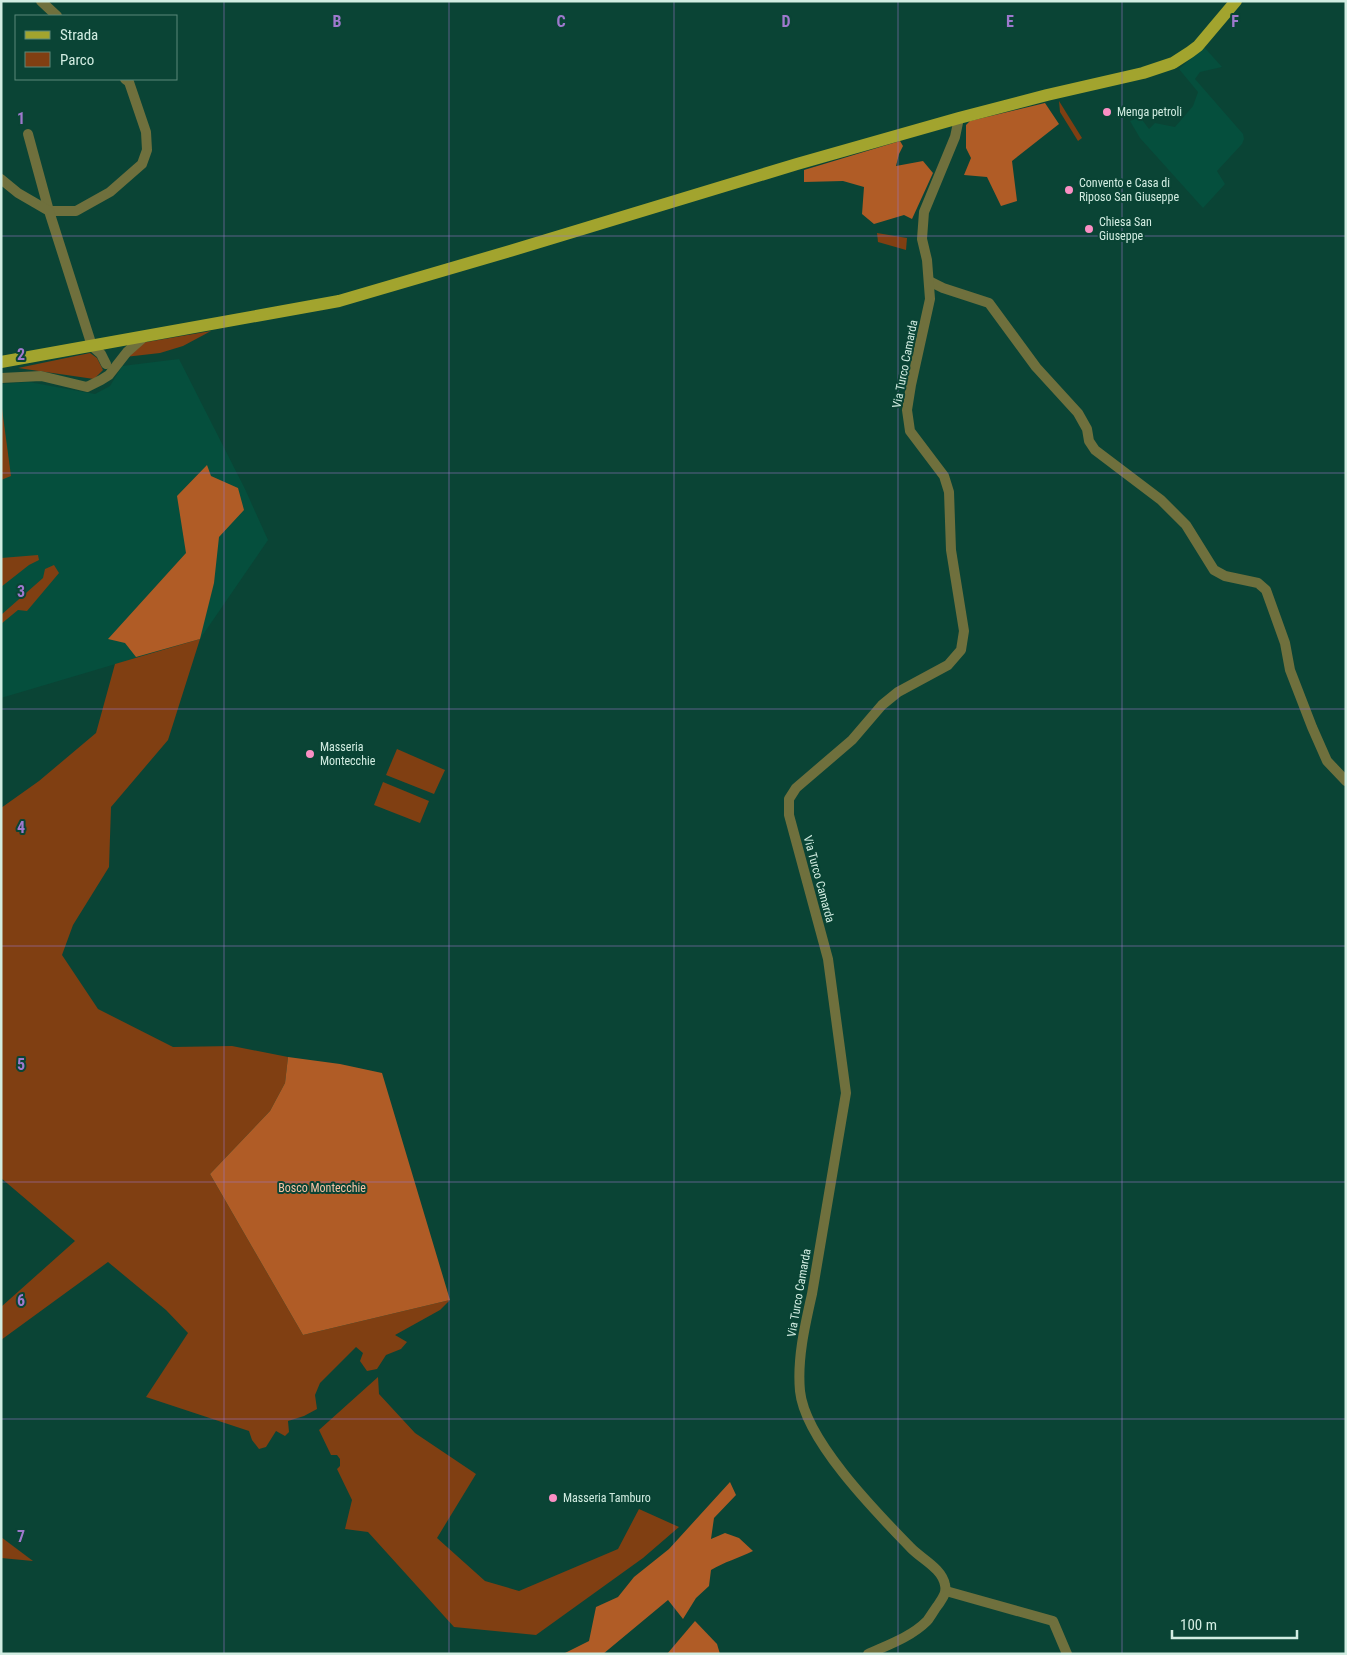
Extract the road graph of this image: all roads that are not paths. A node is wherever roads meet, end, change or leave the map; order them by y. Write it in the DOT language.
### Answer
graph roads {
  1 [pos="41,1"];
  2 [pos="1232,6"];
  3 [pos="56,15"];
  4 [pos="126,80"];
  5 [pos="959,118"];
  6 [pos="28,134"];
  7 [pos="1,179"];
  8 [pos="49,211"];
  9 [pos="929,281"];
  10 [pos="144,337"];
  11 [pos="113,342"];
  12 [pos="92,346"];
  13 [pos="120,360"];
  14 [pos="1,362"];
  15 [pos="106,364"];
  16 [pos="107,376"];
  17 [pos="1,378"];
  18 [pos="1346,781"];
  19 [pos="946,1591"];
  20 [pos="868,1654"];
  21 [pos="1066,1654"];
  1 -- 3 [label="street"];
  2 -- 5 [label="main road"];
  4 -- 8 [label="street"];
  5 -- 9 [label="street, Via Turco Camarda"];
  5 -- 10 [label="main road"];
  6 -- 8 [label="street"];
  7 -- 8 [label="street"];
  8 -- 12 [label="street"];
  9 -- 18 [label="street"];
  9 -- 19 [label="street, Via Turco Camarda"];
  10 -- 11 [label="main road"];
  10 -- 13 [label="street"];
  11 -- 12 [label="main road"];
  11 -- 13 [label="street"];
  11 -- 15 [label="street"];
  12 -- 14 [label="main road"];
  12 -- 15 [label="street"];
  13 -- 16 [label="street"];
  15 -- 16 [label="street"];
  16 -- 17 [label="street"];
  19 -- 20 [label="street"];
  19 -- 21 [label="street"];
}
